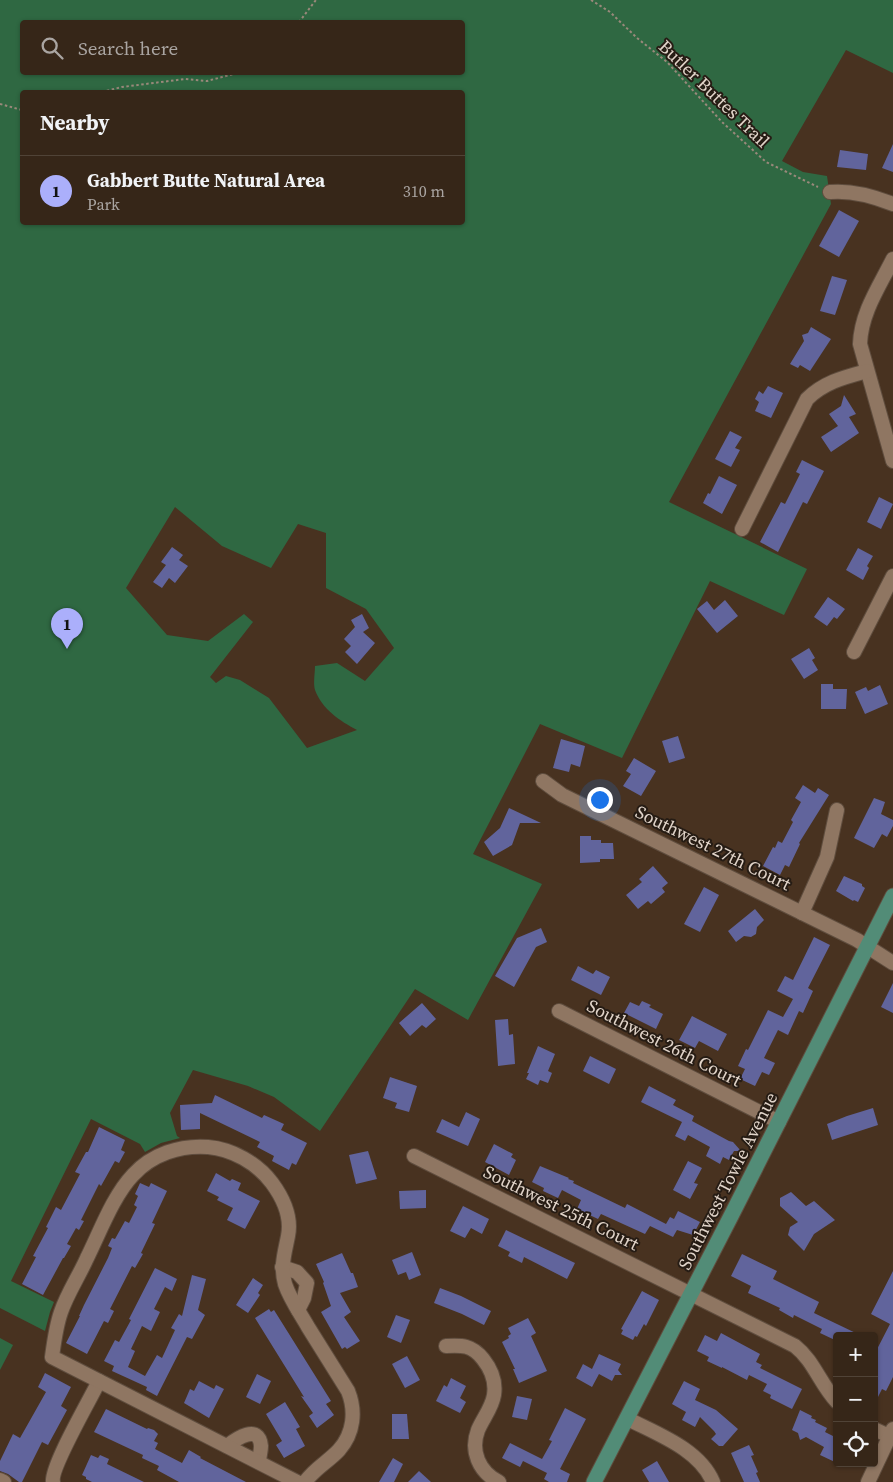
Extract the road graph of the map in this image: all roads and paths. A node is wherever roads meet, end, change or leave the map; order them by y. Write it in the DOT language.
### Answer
graph roads {
  1 [pos="316,0"];
  2 [pos="591,0"];
  3 [pos="301,20"];
  4 [pos="230,75"];
  5 [pos="110,90"];
  6 [pos="0,104"];
  7 [pos="20,109"];
  8 [pos="830,192"];
  9 [pos="893,204"];
  10 [pos="893,260"];
  11 [pos="868,371"];
  12 [pos="893,461"];
  13 [pos="742,530"];
  14 [pos="893,576"];
  15 [pos="854,652"];
  16 [pos="544,781"];
  17 [pos="837,810"];
  18 [pos="893,896"];
  19 [pos="802,913"];
  20 [pos="867,948"];
  21 [pos="893,963"];
  22 [pos="559,1011"];
  23 [pos="779,1122"];
  24 [pos="414,1156"];
  25 [pos="282,1268"];
  26 [pos="692,1294"];
  27 [pos="298,1310"];
  28 [pos="446,1346"];
  29 [pos="99,1381"];
  30 [pos="833,1397"];
  31 [pos="628,1419"];
  32 [pos="878,1430"];
  33 [pos="891,1433"];
  34 [pos="227,1446"];
  35 [pos="258,1462"];
  36 [pos="0,1480"];
  37 [pos="4,1482"];
  38 [pos="53,1482"];
  39 [pos="297,1482"];
  40 [pos="305,1482"];
  41 [pos="499,1482"];
  42 [pos="594,1482"];
  43 [pos="712,1482"];
  44 [pos="868,1482"];
  1 -- 3 [label="path"];
  2 -- 8 [label="path, Butler Buttes Trail"];
  4 -- 5 [label="path"];
  6 -- 7 [label="path"];
  8 -- 9 [label="street"];
  10 -- 11 [label="street"];
  11 -- 12 [label="street"];
  11 -- 13 [label="street"];
  14 -- 15 [label="street"];
  16 -- 19 [label="street, Southwest 27th Court"];
  17 -- 19 [label="street"];
  18 -- 20 [label="main road, Southwest Towle Avenue"];
  19 -- 20 [label="street, Southwest 27th Court"];
  20 -- 21 [label="street, Southwest 27th Court"];
  20 -- 23 [label="main road, Southwest Towle Avenue"];
  22 -- 23 [label="street, Southwest 26th Court"];
  23 -- 26 [label="main road, Southwest Towle Avenue"];
  24 -- 26 [label="street, Southwest 25th Court"];
  25 -- 27 [label="street"];
  25 -- 27 [label="street"];
  25 -- 29 [label="street"];
  26 -- 30 [label="street, Southwest 25th Court"];
  26 -- 31 [label="main road, Southwest Towle Avenue"];
  27 -- 40 [label="street"];
  28 -- 41 [label="street"];
  29 -- 34 [label="street"];
  29 -- 38 [label="street"];
  31 -- 42 [label="main road, Southwest Towle Avenue"];
  31 -- 43 [label="street"];
  32 -- 33 [label="street"];
  33 -- 44 [label="street"];
  34 -- 35 [label="street"];
  34 -- 35 [label="street"];
  35 -- 39 [label="street"];
  36 -- 37 [label="street"];
}
